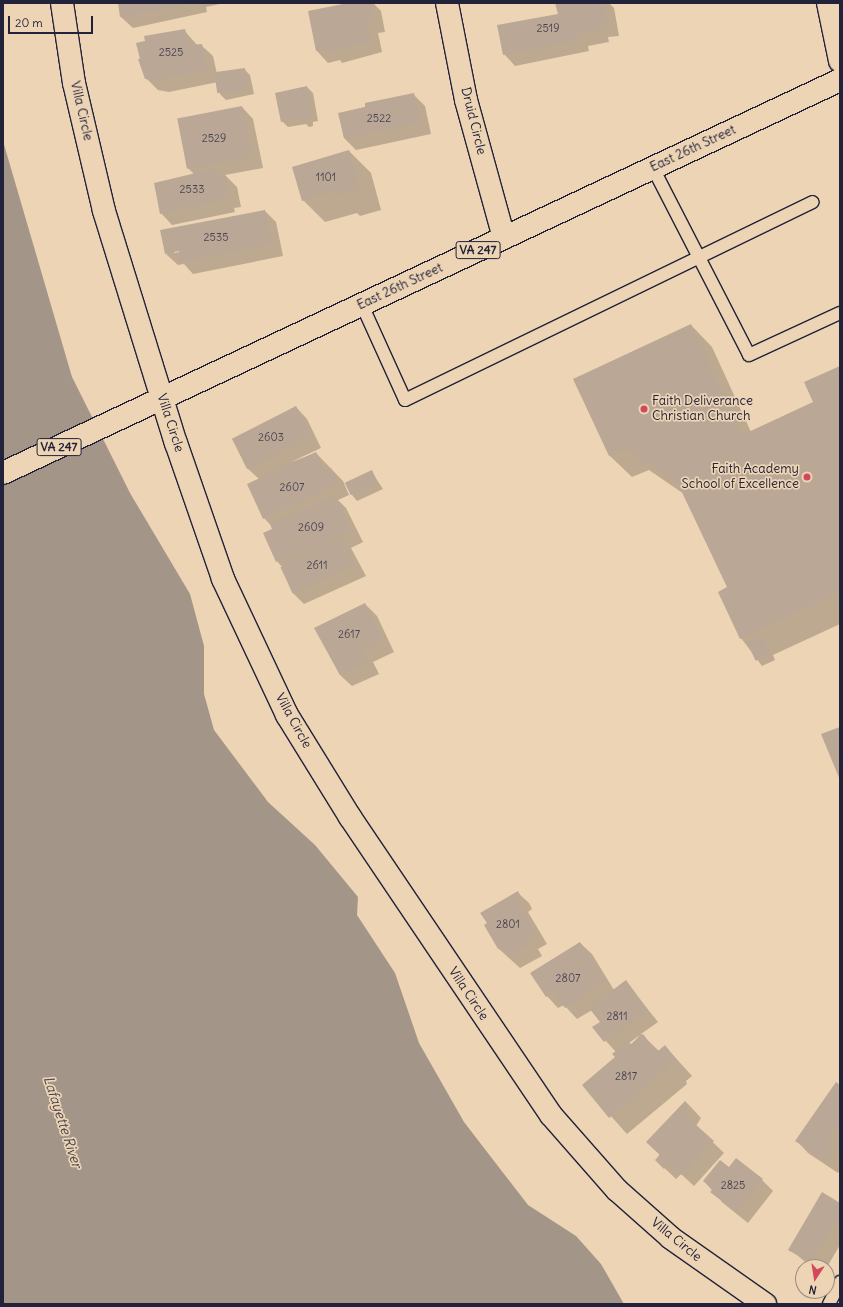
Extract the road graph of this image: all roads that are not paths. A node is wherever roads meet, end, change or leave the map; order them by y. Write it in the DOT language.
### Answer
graph roads {
  1 [pos="62,3"];
  2 [pos="447,3"];
  3 [pos="828,3"];
  4 [pos="840,61"];
  5 [pos="840,80"];
  6 [pos="653,168"];
  7 [pos="812,202"];
  8 [pos="504,238"];
  9 [pos="699,258"];
  10 [pos="362,305"];
  11 [pos="840,313"];
  12 [pos="162,399"];
  13 [pos="3,473"];
  14 [pos="840,1282"];
  15 [pos="765,1304"];
  16 [pos="829,1304"];
  1 -- 12 [label="street, Villa Circle"];
  2 -- 8 [label="street, Druid Circle"];
  3 -- 4 [label="street"];
  5 -- 6 [label="street, East 26th Street / VA 247"];
  6 -- 8 [label="street, East 26th Street / VA 247"];
  6 -- 9 [label="lane"];
  7 -- 9 [label="lane"];
  8 -- 10 [label="street, East 26th Street / VA 247"];
  9 -- 10 [label="lane"];
  9 -- 11 [label="lane"];
  10 -- 12 [label="street, East 26th Street / VA 247"];
  12 -- 13 [label="street, East 26th Street / VA 247"];
  12 -- 15 [label="street, Villa Circle"];
  14 -- 16 [label="lane"];
}
